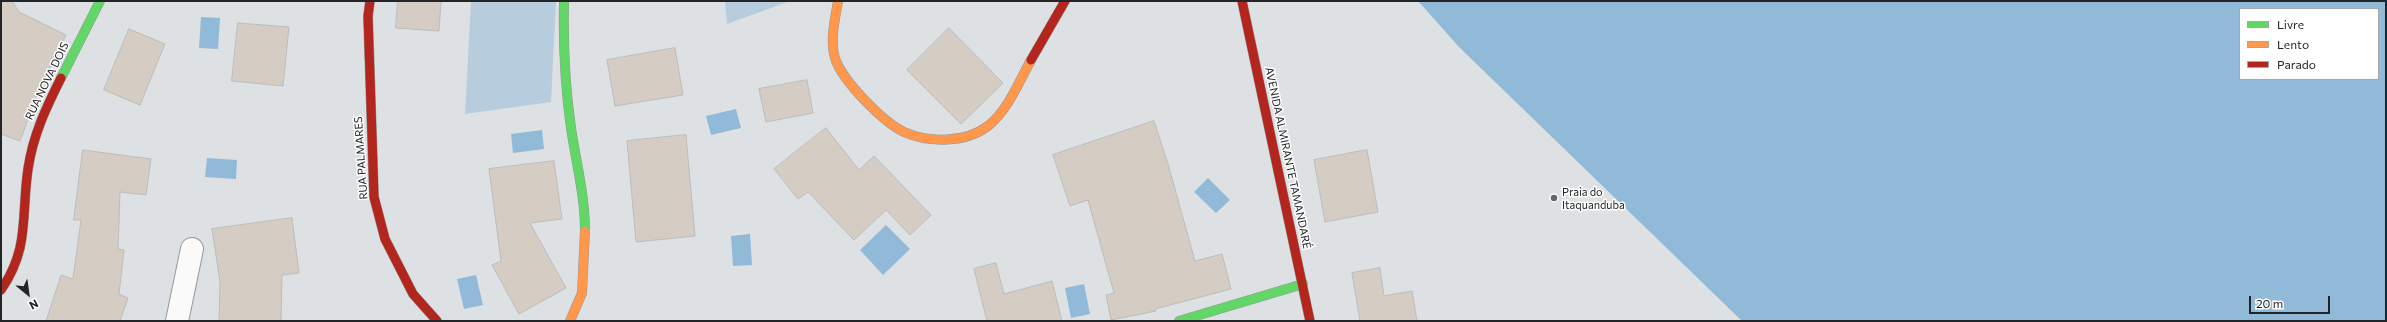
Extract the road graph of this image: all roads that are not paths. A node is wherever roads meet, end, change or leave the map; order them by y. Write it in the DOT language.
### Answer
graph roads {
  1 [pos="100,1"];
  2 [pos="370,1"];
  3 [pos="564,1"];
  4 [pos="838,1"];
  5 [pos="1065,1"];
  6 [pos="1242,1"];
  7 [pos="192,249"];
  8 [pos="1303,284"];
  9 [pos="1,290"];
  10 [pos="177,321"];
  11 [pos="437,321"];
  12 [pos="570,321"];
  13 [pos="1179,321"];
  14 [pos="1310,321"];
  1 -- 9 [label="street, RUA NOVA DOIS"];
  2 -- 11 [label="street, RUA PALMARES"];
  3 -- 12 [label="street"];
  4 -- 5 [label="street"];
  6 -- 8 [label="street, AVENIDA ALMIRANTE TAMANDARÉ"];
  7 -- 10 [label="street"];
  8 -- 13 [label="street"];
  8 -- 14 [label="street, AVENIDA ALMIRANTE TAMANDARÉ"];
}
